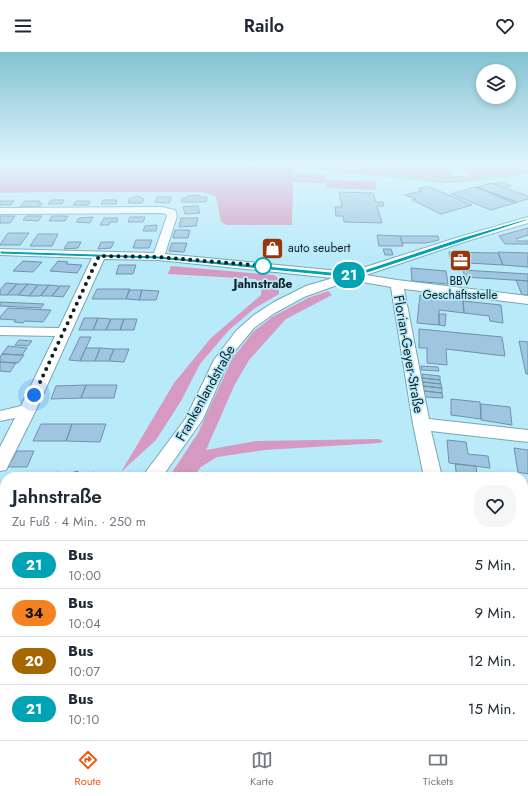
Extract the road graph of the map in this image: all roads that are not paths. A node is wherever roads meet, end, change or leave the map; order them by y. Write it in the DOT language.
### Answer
graph roads {
  1 [pos="0,211"];
  2 [pos="528,220"];
  3 [pos="0,252"];
  4 [pos="99,256"];
  5 [pos="158,257"];
  6 [pos="352,276"];
  7 [pos="397,284"];
  8 [pos="528,300"];
  9 [pos="0,331"];
  10 [pos="64,332"];
  11 [pos="28,410"];
  12 [pos="0,416"];
  13 [pos="421,424"];
  14 [pos="528,436"];
  15 [pos="0,465"];
  16 [pos="156,472"];
  17 [pos="432,472"];
  1 -- 5 [label="street"];
  2 -- 6 [label="street, Frankenlandstraße"];
  3 -- 4 [label="street"];
  4 -- 5 [label="street"];
  4 -- 10 [label="street"];
  5 -- 6 [label="street"];
  6 -- 7 [label="street"];
  6 -- 16 [label="street, Frankenlandstraße"];
  7 -- 8 [label="street"];
  7 -- 13 [label="street, Florian-Geyer-Straße"];
  9 -- 10 [label="street"];
  10 -- 11 [label="street"];
  11 -- 12 [label="street"];
  11 -- 15 [label="street"];
  13 -- 14 [label="street, Florian-Geyer-Straße"];
  13 -- 17 [label="street, Florian-Geyer-Straße"];
}
